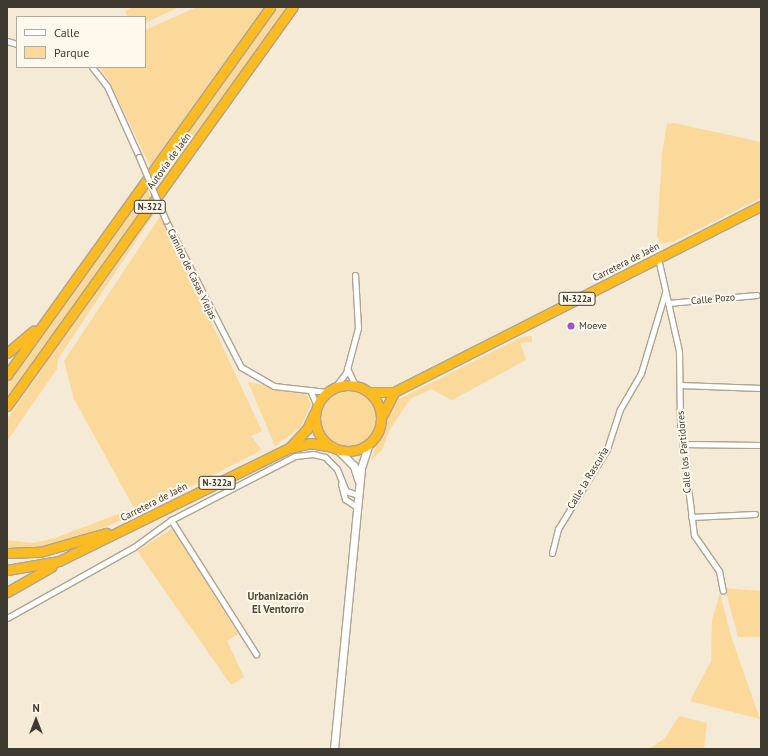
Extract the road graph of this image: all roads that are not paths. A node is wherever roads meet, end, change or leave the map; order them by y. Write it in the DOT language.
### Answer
graph roads {
  1 [pos="270,7"];
  2 [pos="293,7"];
  3 [pos="93,68"];
  4 [pos="761,206"];
  5 [pos="658,258"];
  6 [pos="355,274"];
  7 [pos="665,292"];
  8 [pos="62,294"];
  9 [pos="757,295"];
  10 [pos="668,303"];
  11 [pos="7,353"];
  12 [pos="347,367"];
  13 [pos="7,376"];
  14 [pos="355,385"];
  15 [pos="680,385"];
  16 [pos="761,388"];
  17 [pos="310,389"];
  18 [pos="331,389"];
  19 [pos="369,392"];
  20 [pos="394,392"];
  21 [pos="7,406"];
  22 [pos="316,408"];
  23 [pos="381,422"];
  24 [pos="369,443"];
  25 [pos="682,444"];
  26 [pos="760,445"];
  27 [pos="289,448"];
  28 [pos="335,448"];
  29 [pos="340,477"];
  30 [pos="359,486"];
  31 [pos="358,496"];
  32 [pos="357,507"];
  33 [pos="755,514"];
  34 [pos="691,516"];
  35 [pos="145,519"];
  36 [pos="171,520"];
  37 [pos="7,553"];
  38 [pos="552,553"];
  39 [pos="73,555"];
  40 [pos="7,570"];
  41 [pos="723,591"];
  42 [pos="7,592"];
  43 [pos="7,618"];
  44 [pos="256,654"];
  45 [pos="334,749"];
  1 -- 8 [label="highway, Autovía de Jaén / N-322"];
  2 -- 21 [label="highway, Autovía de Jaén / N-322"];
  3 -- 17 [label="street, Camino de Casas Viejas, bridge"];
  4 -- 5 [label="highway, Carretera de Jaén / N-322a"];
  5 -- 7 [label="street, Calle los Partidores"];
  5 -- 20 [label="highway, Carretera de Jaén / N-322a"];
  6 -- 12 [label="street"];
  7 -- 10 [label="street, Calle los Partidores"];
  7 -- 38 [label="street, Calle la Rascuña"];
  8 -- 11 [label="highway"];
  8 -- 13 [label="highway, Autovía de Jaén / N-322"];
  9 -- 10 [label="street, Calle Pozo"];
  10 -- 15 [label="street, Calle los Partidores"];
  12 -- 14 [label="street"];
  12 -- 18 [label="street"];
  14 -- 18 [label="highway"];
  14 -- 19 [label="highway, N-322a"];
  15 -- 16 [label="street"];
  15 -- 25 [label="street, Calle los Partidores"];
  17 -- 18 [label="street, Camino de Casas Viejas"];
  17 -- 22 [label="street"];
  18 -- 22 [label="highway, N-322a"];
  19 -- 20 [label="highway, Carretera de Jaén / N-322a"];
  19 -- 23 [label="highway"];
  20 -- 23 [label="highway"];
  22 -- 27 [label="highway, Carretera de Jaén / N-322a"];
  22 -- 28 [label="highway"];
  23 -- 24 [label="highway"];
  24 -- 28 [label="highway, N-322a"];
  24 -- 30 [label="street"];
  25 -- 26 [label="street"];
  25 -- 34 [label="street, Calle los Partidores"];
  27 -- 28 [label="highway, Carretera de Jaén / N-322a"];
  27 -- 35 [label="highway, Carretera de Jaén / N-322a"];
  28 -- 30 [label="street"];
  29 -- 31 [label="street"];
  29 -- 32 [label="street"];
  29 -- 36 [label="street"];
  30 -- 31 [label="street"];
  31 -- 32 [label="street"];
  32 -- 45 [label="street"];
  33 -- 34 [label="street"];
  34 -- 41 [label="street, Calle los Partidores"];
  35 -- 37 [label="highway"];
  35 -- 39 [label="highway, Carretera de Jaén / N-322a"];
  36 -- 43 [label="street"];
  36 -- 44 [label="street"];
  39 -- 40 [label="highway"];
  39 -- 42 [label="highway"];
}
